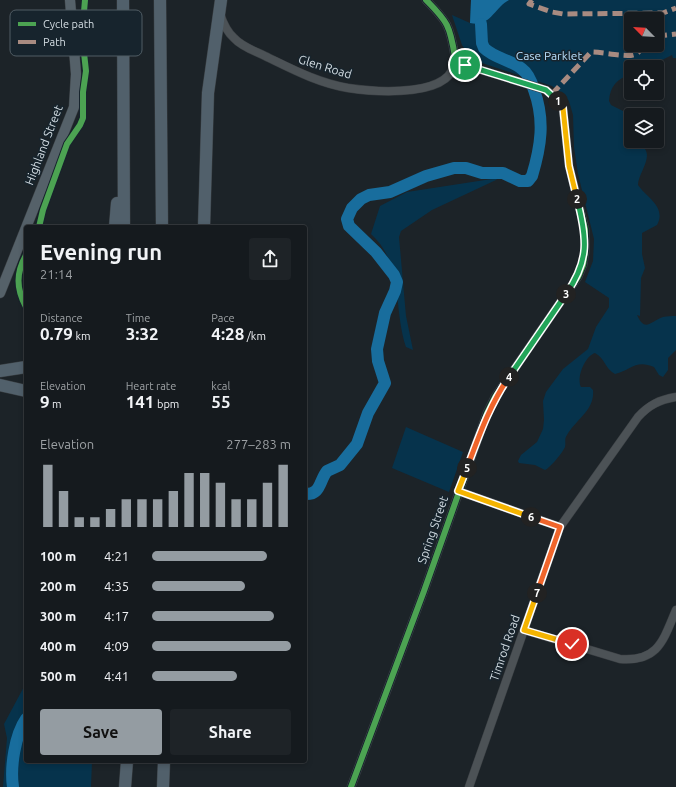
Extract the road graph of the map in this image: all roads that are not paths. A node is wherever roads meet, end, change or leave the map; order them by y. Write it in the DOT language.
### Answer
graph roads {
  1 [pos="70,0"];
  2 [pos="123,0"];
  3 [pos="160,0"];
  4 [pos="426,0"];
  5 [pos="220,5"];
  6 [pos="71,10"];
  7 [pos="123,10"];
  8 [pos="75,56"];
  9 [pos="123,56"];
  10 [pos="455,57"];
  11 [pos="124,147"];
  12 [pos="27,225"];
  13 [pos="115,225"];
  14 [pos="124,225"];
  15 [pos="162,225"];
  16 [pos="204,225"];
  17 [pos="24,233"];
  18 [pos="0,293"];
  19 [pos="24,367"];
  20 [pos="0,371"];
  21 [pos="0,384"];
  22 [pos="24,390"];
  23 [pos="676,397"];
  24 [pos="458,491"];
  25 [pos="560,527"];
  26 [pos="676,610"];
  27 [pos="524,630"];
  28 [pos="126,763"];
  29 [pos="164,763"];
  30 [pos="125,787"];
  31 [pos="163,787"];
  32 [pos="351,787"];
  33 [pos="469,787"];
  1 -- 6 [label="main road, Highland Street"];
  2 -- 7 [label="highway"];
  3 -- 15 [label="highway"];
  4 -- 10 [label="street"];
  5 -- 10 [label="street, Glen Road"];
  5 -- 16 [label="highway"];
  8 -- 12 [label="main road, Highland Street"];
  9 -- 11 [label="highway"];
  10 -- 24 [label="street, Spring Street"];
  11 -- 13 [label="highway"];
  11 -- 14 [label="highway"];
  17 -- 18 [label="main road, Highland Street"];
  19 -- 20 [label="highway"];
  21 -- 22 [label="highway"];
  23 -- 25 [label="street, Timrod Road"];
  24 -- 25 [label="street"];
  24 -- 32 [label="street, Spring Street"];
  25 -- 27 [label="street, Timrod Road"];
  26 -- 27 [label="street"];
  27 -- 33 [label="street, Timrod Road"];
  28 -- 30 [label="highway"];
  29 -- 31 [label="highway"];
}
